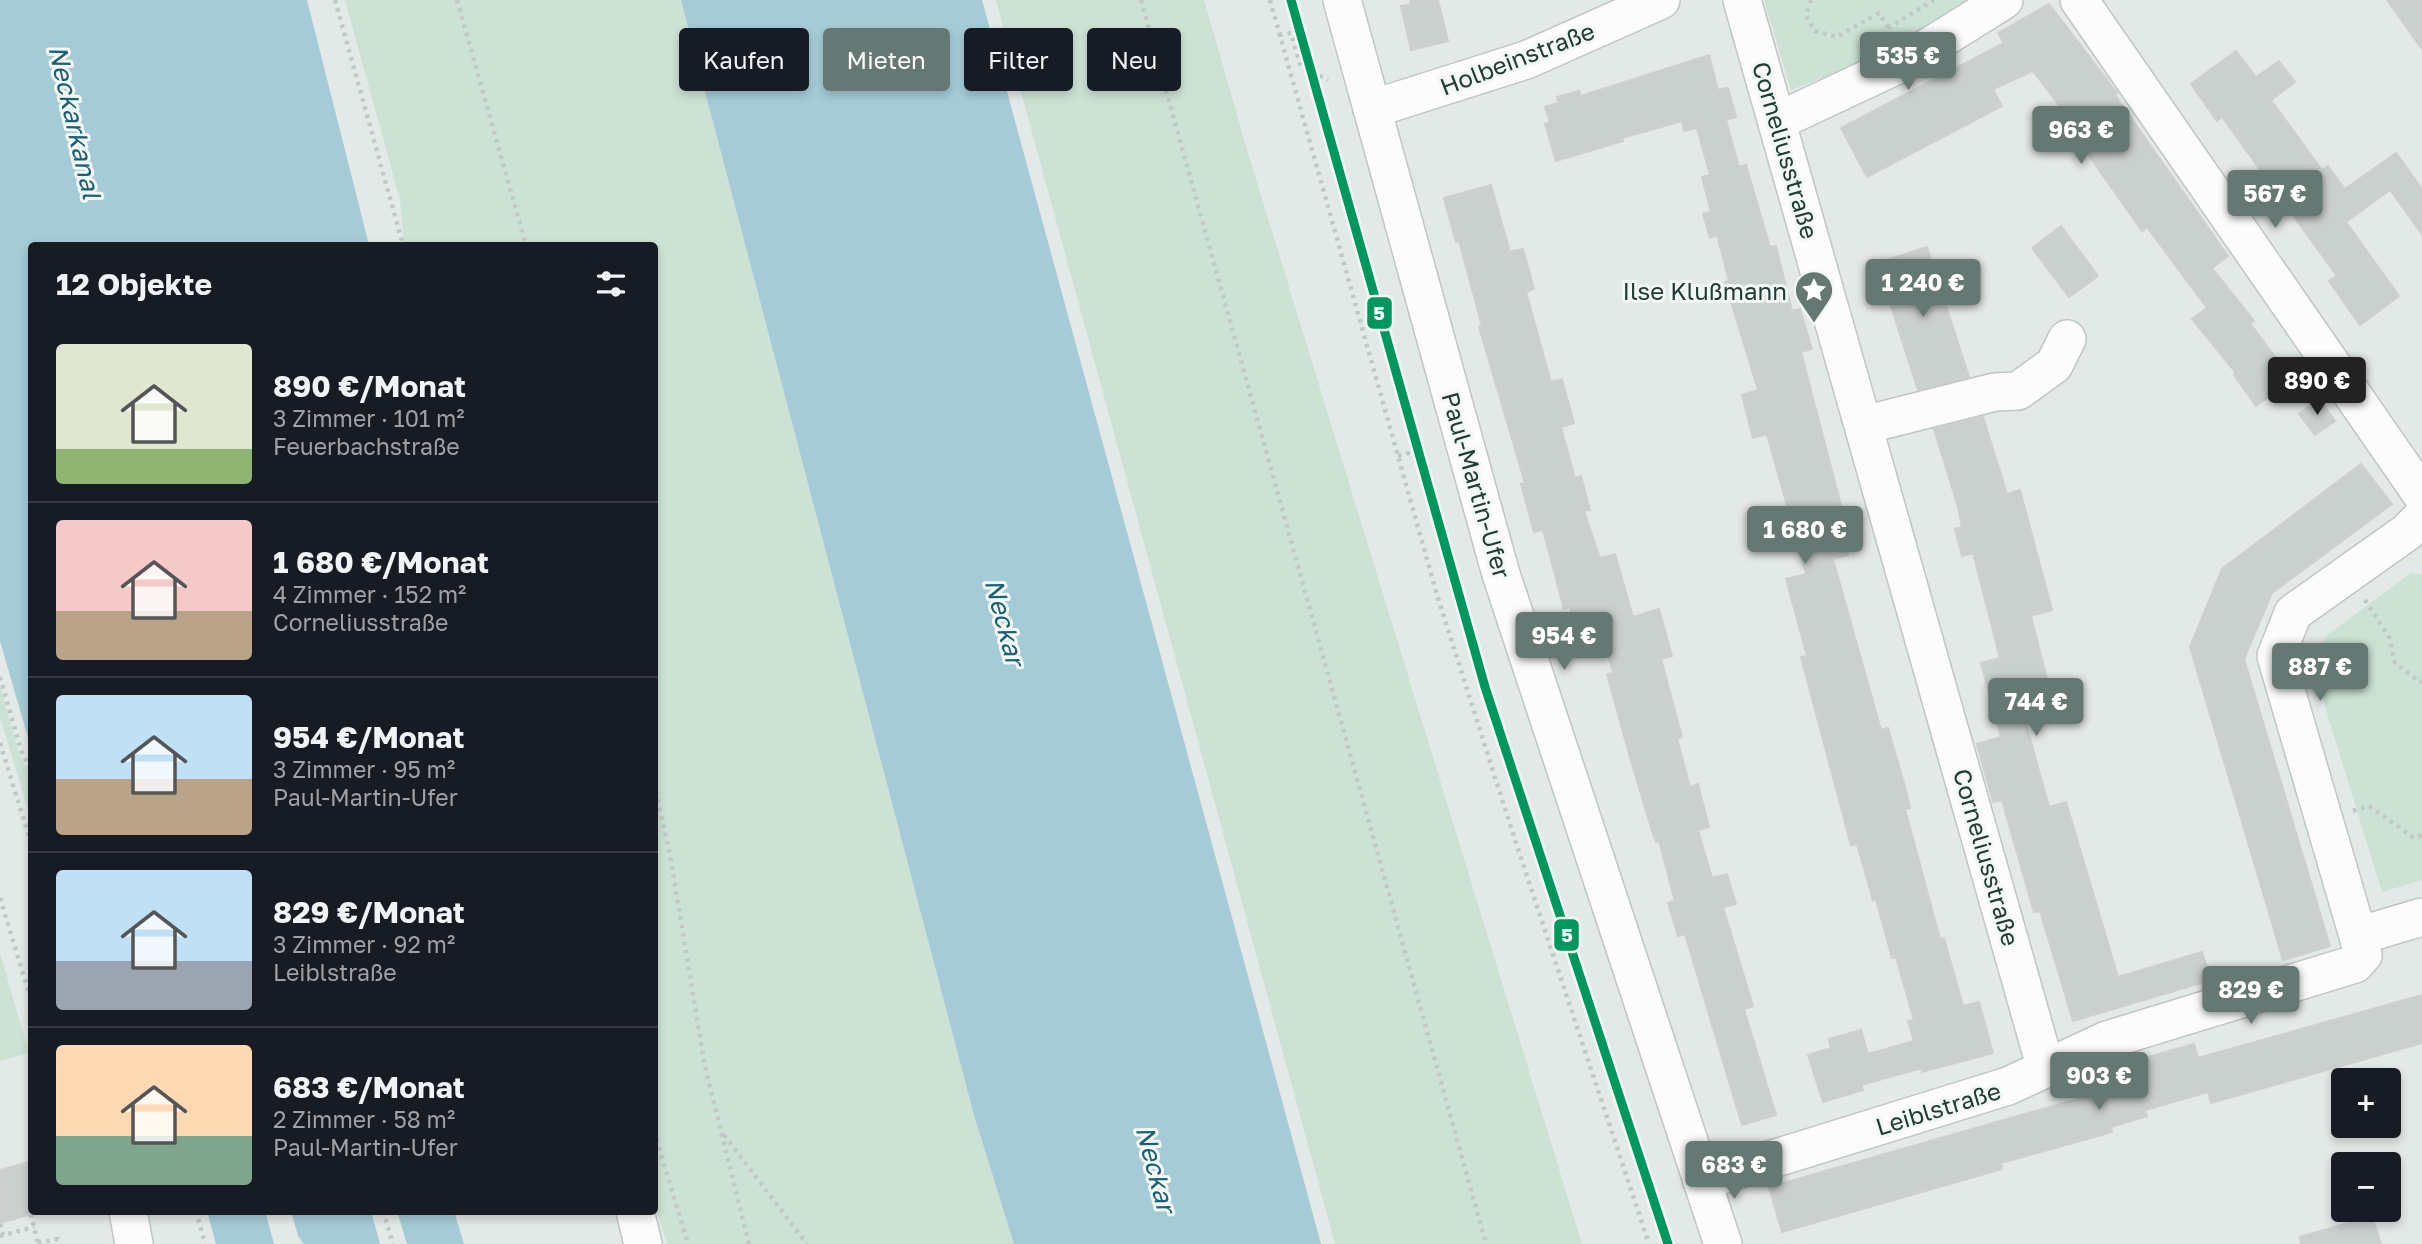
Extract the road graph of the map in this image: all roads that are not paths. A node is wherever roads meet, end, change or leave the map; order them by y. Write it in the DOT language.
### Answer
graph roads {
  1 [pos="1342,0"];
  2 [pos="1661,0"];
  3 [pos="1742,0"];
  4 [pos="2004,0"];
  5 [pos="2079,0"];
  6 [pos="1372,110"];
  7 [pos="1778,121"];
  8 [pos="2067,339"];
  9 [pos="1864,425"];
  10 [pos="2422,495"];
  11 [pos="2422,517"];
  12 [pos="2422,917"];
  13 [pos="2358,936"];
  14 [pos="2046,1069"];
  15 [pos="1702,1181"];
  16 [pos="129,1215"];
  17 [pos="636,1215"];
  18 [pos="134,1244"];
  19 [pos="643,1244"];
  20 [pos="1723,1244"];
  1 -- 6 [label="street, Paul-Martin-Ufer"];
  2 -- 6 [label="street, Holbeinstraße"];
  3 -- 7 [label="street, Corneliusstraße"];
  4 -- 7 [label="street"];
  5 -- 10 [label="street"];
  6 -- 15 [label="street, Paul-Martin-Ufer"];
  7 -- 9 [label="street, Corneliusstraße"];
  8 -- 9 [label="street"];
  9 -- 14 [label="street, Corneliusstraße"];
  11 -- 13 [label="street"];
  12 -- 13 [label="street"];
  13 -- 14 [label="street, Leiblstraße"];
  14 -- 15 [label="street, Leiblstraße"];
  15 -- 20 [label="street, Paul-Martin-Ufer"];
  16 -- 18 [label="street"];
  17 -- 19 [label="street"];
}
